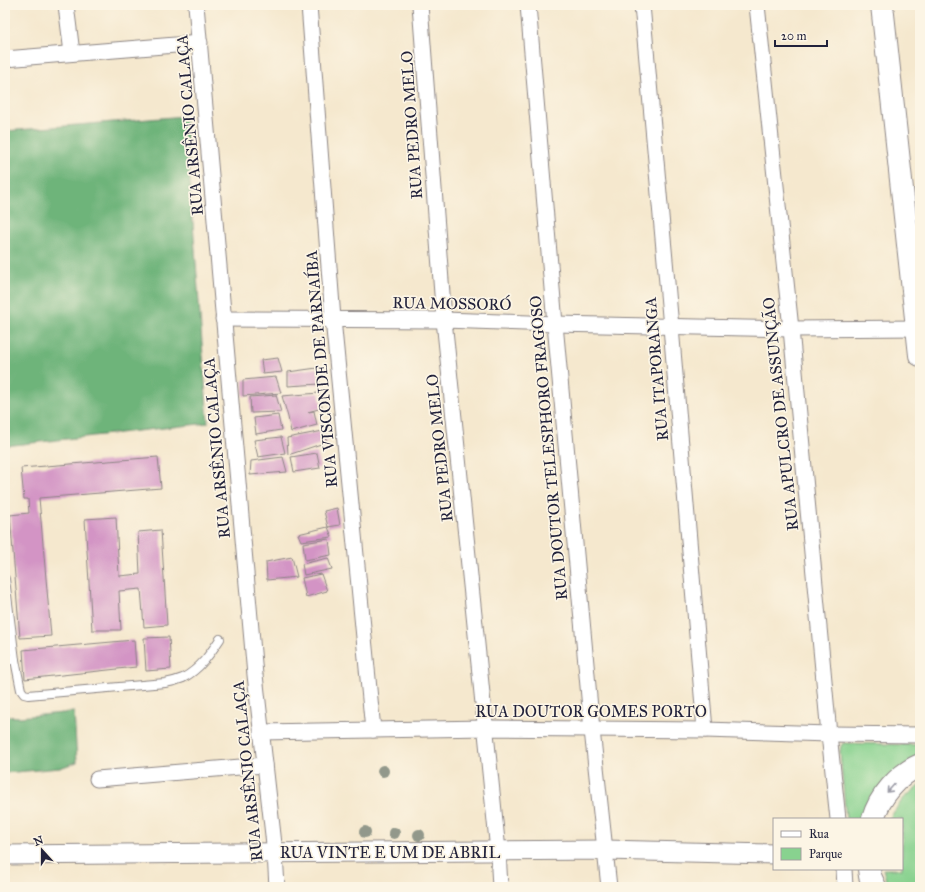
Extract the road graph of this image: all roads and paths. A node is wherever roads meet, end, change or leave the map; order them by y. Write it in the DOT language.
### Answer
graph roads {
  1 [pos="66,5"];
  2 [pos="196,5"];
  3 [pos="309,5"];
  4 [pos="420,5"];
  5 [pos="528,5"];
  6 [pos="642,5"];
  7 [pos="757,5"];
  8 [pos="882,5"];
  9 [pos="200,43"];
  10 [pos="72,53"];
  11 [pos="5,59"];
  12 [pos="223,319"];
  13 [pos="333,319"];
  14 [pos="444,320"];
  15 [pos="555,324"];
  16 [pos="671,327"];
  17 [pos="919,328"];
  18 [pos="790,329"];
  19 [pos="920,355"];
  20 [pos="5,579"];
  21 [pos="220,639"];
  22 [pos="5,660"];
  23 [pos="15,660"];
  24 [pos="485,728"];
  25 [pos="373,730"];
  26 [pos="592,730"];
  27 [pos="705,730"];
  28 [pos="261,732"];
  29 [pos="829,734"];
  30 [pos="920,735"];
  31 [pos="265,765"];
  32 [pos="919,765"];
  33 [pos="97,779"];
  34 [pos="838,818"];
  35 [pos="873,818"];
  36 [pos="605,850"];
  37 [pos="498,851"];
  38 [pos="275,852"];
  39 [pos="5,854"];
  40 [pos="773,854"];
  41 [pos="844,870"];
  42 [pos="869,870"];
  43 [pos="277,887"];
  44 [pos="500,887"];
  45 [pos="609,887"];
  46 [pos="845,887"];
  47 [pos="875,887"];
  1 -- 10 [label="street"];
  2 -- 9 [label="street, RUA ARSÊNIO CALAÇA"];
  3 -- 13 [label="street, RUA VISCONDE DE PARNAÍBA"];
  4 -- 14 [label="street, RUA PEDRO MELO"];
  5 -- 15 [label="street, RUA DOUTOR TELESPHORO FRAGOSO"];
  6 -- 16 [label="street, RUA ITAPORANGA"];
  7 -- 18 [label="street, RUA APULCRO DE ASSUNÇÃO"];
  8 -- 17 [label="main road"];
  9 -- 10 [label="street"];
  9 -- 12 [label="street, RUA ARSÊNIO CALAÇA"];
  10 -- 11 [label="street"];
  12 -- 13 [label="street, RUA MOSSORÓ"];
  12 -- 28 [label="street, RUA ARSÊNIO CALAÇA"];
  13 -- 14 [label="street, RUA MOSSORÓ"];
  13 -- 25 [label="street, RUA VISCONDE DE PARNAÍBA"];
  14 -- 15 [label="street, RUA MOSSORÓ"];
  14 -- 24 [label="street, RUA PEDRO MELO"];
  15 -- 16 [label="street, RUA MOSSORÓ"];
  15 -- 26 [label="street, RUA DOUTOR TELESPHORO FRAGOSO"];
  16 -- 18 [label="street, RUA MOSSORÓ"];
  16 -- 27 [label="street, RUA ITAPORANGA"];
  17 -- 18 [label="street, RUA MOSSORÓ"];
  17 -- 19 [label="main road"];
  18 -- 29 [label="street, RUA APULCRO DE ASSUNÇÃO"];
  20 -- 23 [label="lane"];
  21 -- 23 [label="lane"];
  22 -- 23 [label="lane"];
  24 -- 25 [label="street, RUA DOUTOR GOMES PORTO"];
  24 -- 26 [label="street, RUA DOUTOR GOMES PORTO"];
  24 -- 37 [label="street, RUA PEDRO MELO"];
  25 -- 28 [label="street, RUA DOUTOR GOMES PORTO"];
  26 -- 27 [label="street, RUA DOUTOR GOMES PORTO"];
  26 -- 36 [label="street, RUA DOUTOR TELESPHORO FRAGOSO"];
  27 -- 29 [label="street, RUA DOUTOR GOMES PORTO"];
  28 -- 31 [label="street, RUA ARSÊNIO CALAÇA"];
  29 -- 30 [label="street, RUA DOUTOR GOMES PORTO"];
  29 -- 34 [label="street, RUA APULCRO DE ASSUNÇÃO"];
  31 -- 33 [label="street"];
  31 -- 38 [label="street, RUA ARSÊNIO CALAÇA"];
  32 -- 35 [label="main road, one-way"];
  36 -- 37 [label="street, RUA VINTE E UM DE ABRIL"];
  36 -- 40 [label="street, RUA VINTE E UM DE ABRIL"];
  36 -- 45 [label="street, RUA DOUTOR TELESPHORO FRAGOSO"];
  37 -- 38 [label="street, RUA VINTE E UM DE ABRIL"];
  37 -- 44 [label="street, RUA PEDRO MELO"];
  38 -- 39 [label="street, RUA VINTE E UM DE ABRIL"];
  38 -- 43 [label="street, RUA ARSÊNIO CALAÇA"];
  41 -- 46 [label="street"];
  42 -- 47 [label="main road"];
}
